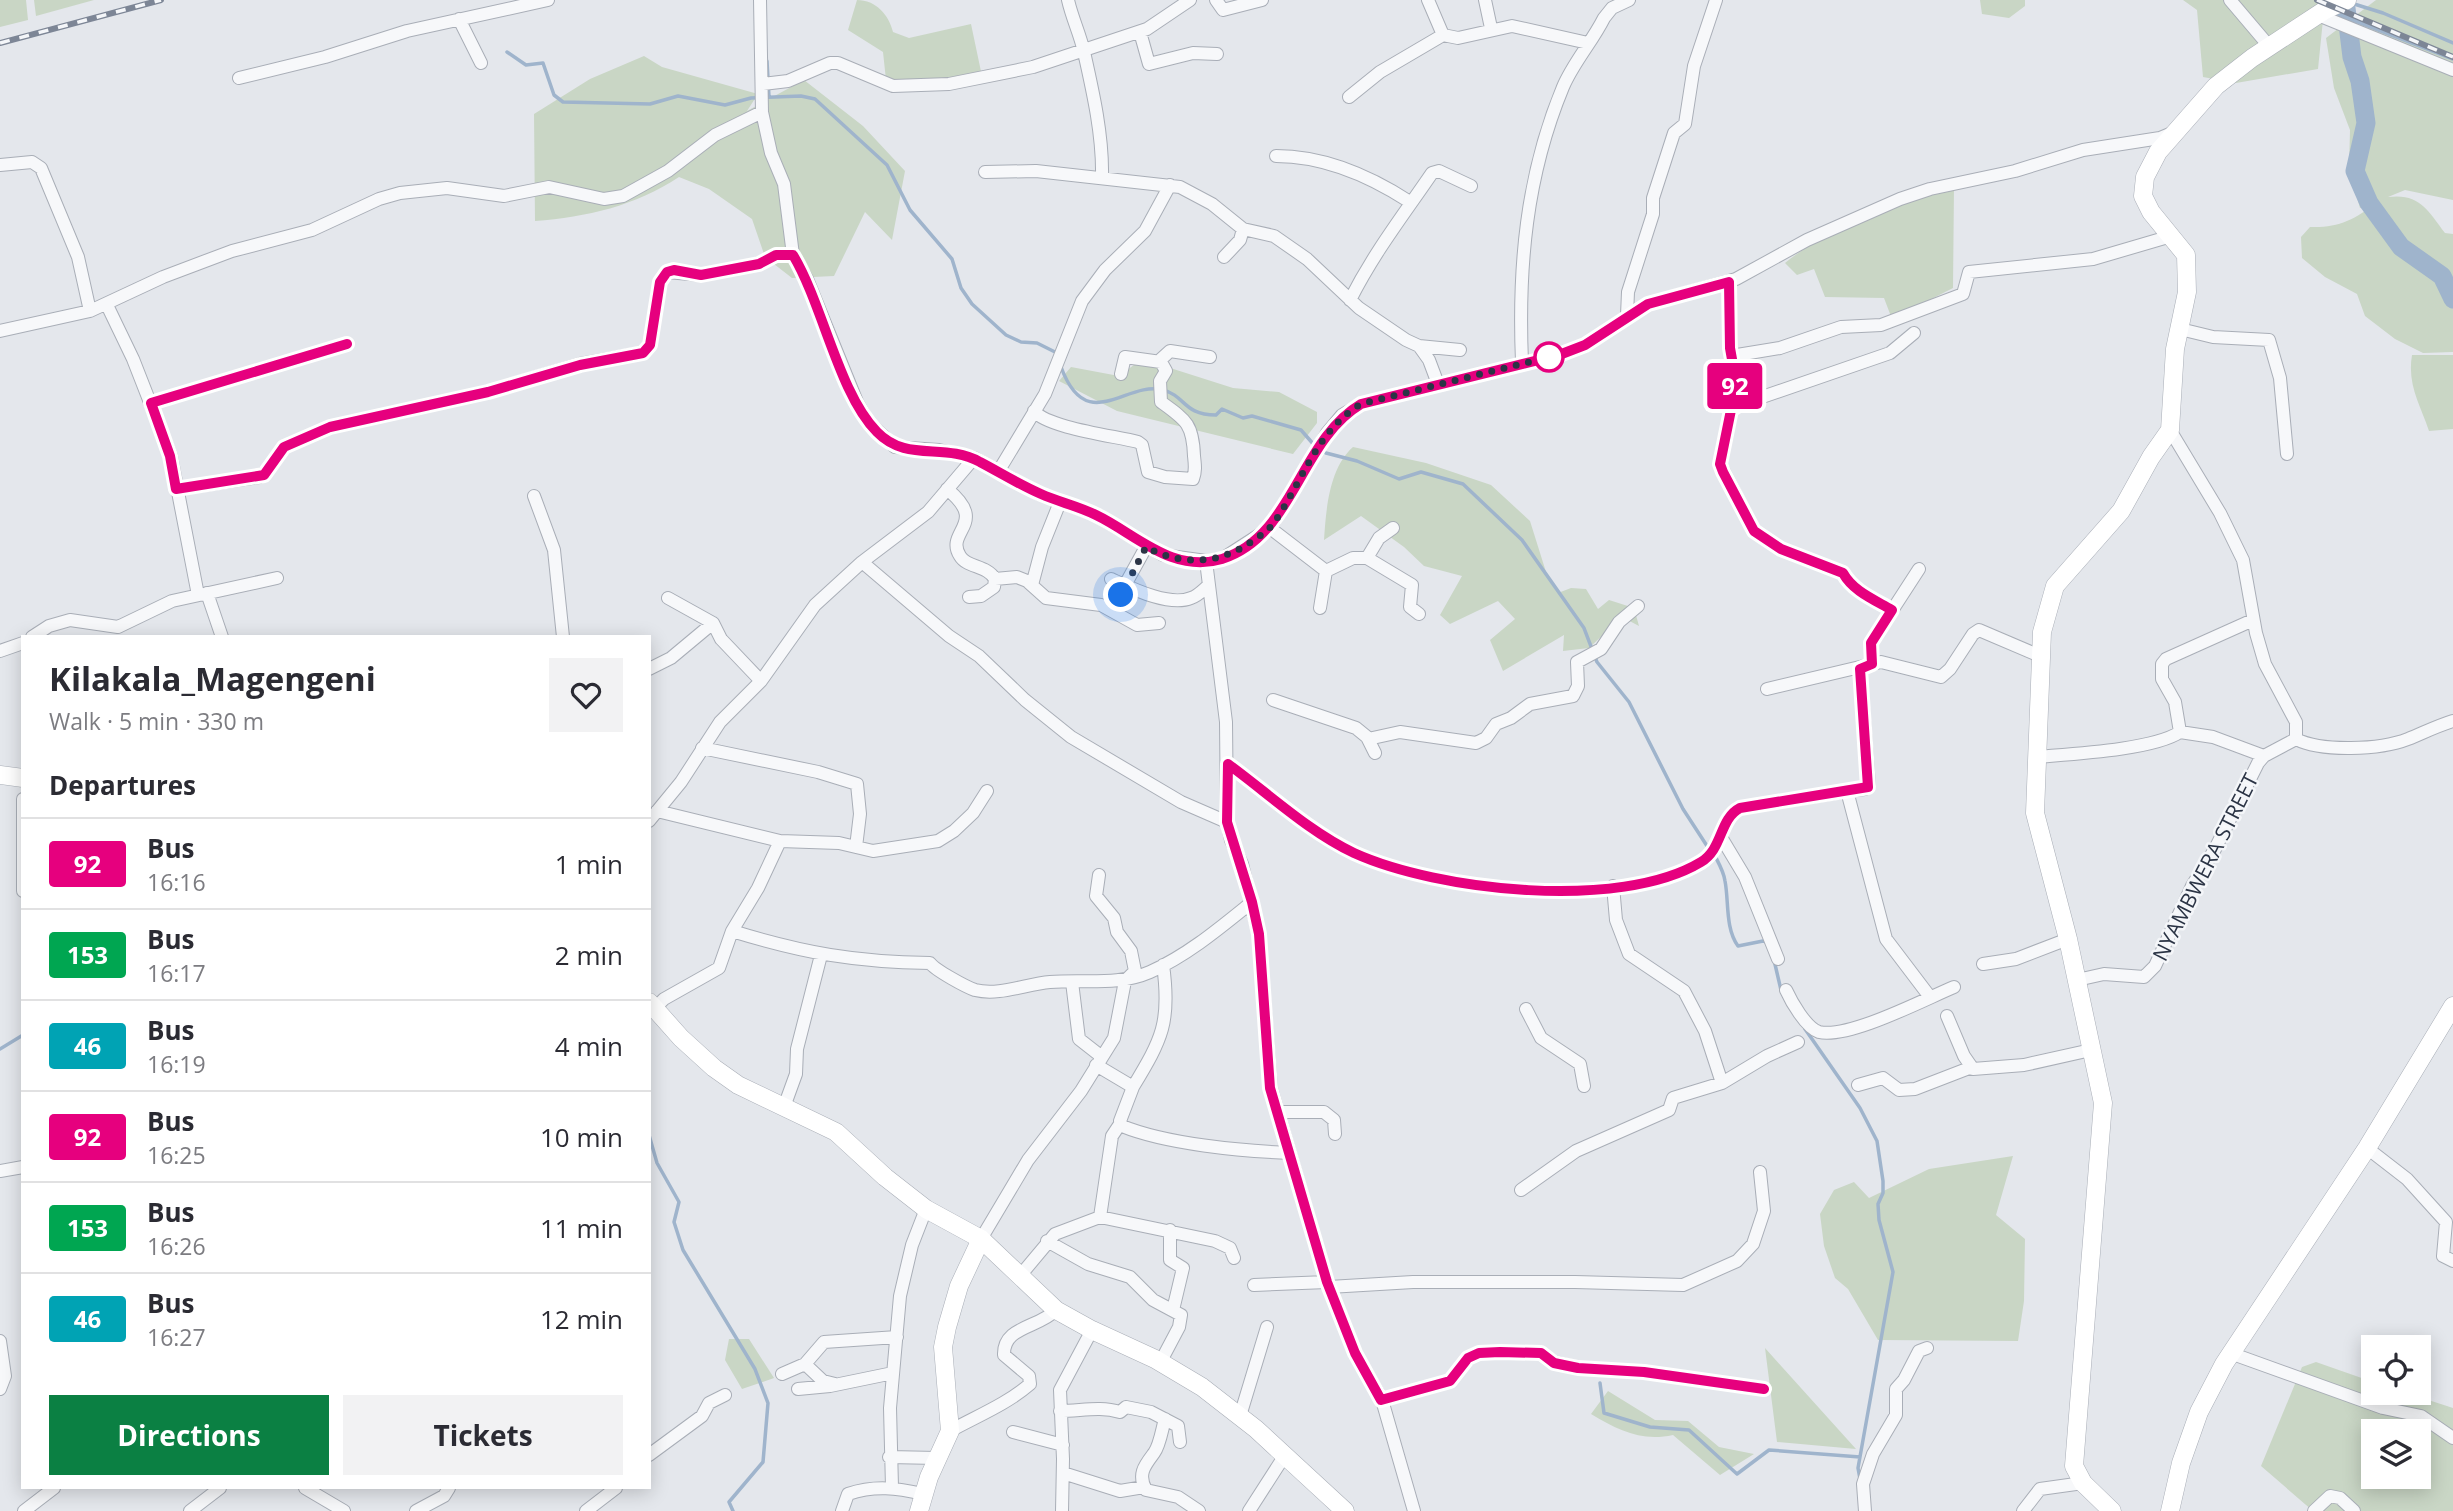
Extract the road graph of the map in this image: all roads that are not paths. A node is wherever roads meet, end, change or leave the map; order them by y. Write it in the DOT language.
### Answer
graph roads {
  1 [pos="548,0"];
  2 [pos="760,0"];
  3 [pos="1068,0"];
  4 [pos="1190,0"];
  5 [pos="1216,0"];
  6 [pos="1262,0"];
  7 [pos="1428,0"];
  8 [pos="1485,0"];
  9 [pos="1629,0"];
  10 [pos="1716,0"];
  11 [pos="2230,0"];
  12 [pos="2347,0"];
  13 [pos="2318,15"];
  14 [pos="459,19"];
  15 [pos="1491,28"];
  16 [pos="1140,32"];
  17 [pos="1443,35"];
  18 [pos="1588,43"];
  19 [pos="2269,46"];
  20 [pos="1084,51"];
  21 [pos="1217,54"];
  22 [pos="481,63"];
  23 [pos="2453,70"];
  24 [pos="239,78"];
  25 [pos="763,84"];
  26 [pos="1349,97"];
  27 [pos="762,113"];
  28 [pos="2176,132"];
  29 [pos="1276,156"];
  30 [pos="0,165"];
  31 [pos="985,172"];
  32 [pos="1102,177"];
  33 [pos="1170,185"];
  34 [pos="1471,186"];
  35 [pos="1410,202"];
  36 [pos="1243,229"];
  37 [pos="2168,237"];
  38 [pos="793,255"];
  39 [pos="1224,257"];
  40 [pos="1729,282"];
  41 [pos="1350,300"];
  42 [pos="107,305"];
  43 [pos="90,311"];
  44 [pos="1626,315"];
  45 [pos="2180,329"];
  46 [pos="0,331"];
  47 [pos="1914,333"];
  48 [pos="347,344"];
  49 [pos="1419,346"];
  50 [pos="1460,350"];
  51 [pos="1210,356"];
  52 [pos="1731,356"];
  53 [pos="1159,361"];
  54 [pos="1522,362"];
  55 [pos="1121,374"];
  56 [pos="1438,384"];
  57 [pos="151,403"];
  58 [pos="1740,404"];
  59 [pos="1034,411"];
  60 [pos="2170,430"];
  61 [pos="2287,454"];
  62 [pos="974,458"];
  63 [pos="998,472"];
  64 [pos="176,489"];
  65 [pos="947,489"];
  66 [pos="534,496"];
  67 [pos="1060,502"];
  68 [pos="1270,528"];
  69 [pos="1393,528"];
  70 [pos="1146,547"];
  71 [pos="1367,558"];
  72 [pos="1206,561"];
  73 [pos="862,562"];
  74 [pos="1919,569"];
  75 [pos="1326,571"];
  76 [pos="277,578"];
  77 [pos="995,579"];
  78 [pos="1111,579"];
  79 [pos="1032,585"];
  80 [pos="1125,585"];
  81 [pos="1209,585"];
  82 [pos="202,594"];
  83 [pos="969,597"];
  84 [pos="668,598"];
  85 [pos="1638,606"];
  86 [pos="1320,608"];
  87 [pos="1892,610"];
  88 [pos="1117,613"];
  89 [pos="1419,614"];
  90 [pos="2253,620"];
  91 [pos="713,623"];
  92 [pos="1159,623"];
  93 [pos="119,632"];
  94 [pos="36,635"];
  95 [pos="221,635"];
  96 [pos="563,635"];
  97 [pos="21,644"];
  98 [pos="0,651"];
  99 [pos="2040,656"];
  100 [pos="1866,667"];
  101 [pos="651,668"];
  102 [pos="761,681"];
  103 [pos="1767,689"];
  104 [pos="1273,700"];
  105 [pos="2453,721"];
  106 [pos="2180,732"];
  107 [pos="2296,738"];
  108 [pos="1368,739"];
  109 [pos="702,748"];
  110 [pos="1375,753"];
  111 [pos="2264,756"];
  112 [pos="2036,757"];
  113 [pos="1228,764"];
  114 [pos="0,775"];
  115 [pos="21,778"];
  116 [pos="987,791"];
  117 [pos="1847,791"];
  118 [pos="653,816"];
  119 [pos="1227,822"];
  120 [pos="1721,837"];
  121 [pos="780,841"];
  122 [pos="856,847"];
  123 [pos="1099,875"];
  124 [pos="1613,886"];
  125 [pos="1252,902"];
  126 [pos="732,931"];
  127 [pos="2068,939"];
  128 [pos="821,955"];
  129 [pos="1778,959"];
  130 [pos="1983,964"];
  131 [pos="1163,965"];
  132 [pos="2077,980"];
  133 [pos="1125,981"];
  134 [pos="1072,982"];
  135 [pos="1954,987"];
  136 [pos="1786,989"];
  137 [pos="1930,997"];
  138 [pos="652,1005"];
  139 [pos="2453,1006"];
  140 [pos="1526,1009"];
  141 [pos="1947,1016"];
  142 [pos="1798,1042"];
  143 [pos="2091,1049"];
  144 [pos="1099,1061"];
  145 [pos="1972,1067"];
  146 [pos="1722,1083"];
  147 [pos="1858,1085"];
  148 [pos="1584,1086"];
  149 [pos="1133,1087"];
  150 [pos="784,1107"];
  151 [pos="1277,1112"];
  152 [pos="1120,1124"];
  153 [pos="1335,1134"];
  154 [pos="2367,1148"];
  155 [pos="1290,1153"];
  156 [pos="21,1167"];
  157 [pos="0,1171"];
  158 [pos="1760,1172"];
  159 [pos="1521,1190"];
  160 [pos="926,1209"];
  161 [pos="1100,1217"];
  162 [pos="1170,1230"];
  163 [pos="981,1239"];
  164 [pos="1047,1241"];
  165 [pos="1234,1258"];
  166 [pos="2453,1261"];
  167 [pos="1019,1277"];
  168 [pos="1254,1285"];
  169 [pos="1328,1285"];
  170 [pos="1056,1310"];
  171 [pos="1173,1310"];
  172 [pos="1267,1327"];
  173 [pos="1092,1330"];
  174 [pos="897,1337"];
  175 [pos="0,1341"];
  176 [pos="1927,1348"];
  177 [pos="2230,1353"];
  178 [pos="1161,1361"];
  179 [pos="806,1364"];
  180 [pos="893,1373"];
  181 [pos="782,1374"];
  182 [pos="839,1384"];
  183 [pos="0,1388"];
  184 [pos="798,1388"];
  185 [pos="1764,1389"];
  186 [pos="725,1395"];
  187 [pos="1381,1400"];
  188 [pos="1060,1411"];
  189 [pos="1240,1416"];
  190 [pos="1165,1419"];
  191 [pos="950,1431"];
  192 [pos="1013,1432"];
  193 [pos="2453,1438"];
  194 [pos="1180,1442"];
  195 [pos="1063,1446"];
  196 [pos="651,1454"];
  197 [pos="1285,1455"];
  198 [pos="889,1457"];
  199 [pos="937,1458"];
  200 [pos="1063,1473"];
  201 [pos="2083,1483"];
  202 [pos="892,1487"];
  203 [pos="1144,1487"];
  204 [pos="53,1489"];
  205 [pos="219,1489"];
  206 [pos="307,1489"];
  207 [pos="448,1489"];
  208 [pos="615,1489"];
  209 [pos="921,1502"];
  210 [pos="24,1511"];
  211 [pos="190,1511"];
  212 [pos="344,1511"];
  213 [pos="416,1511"];
  214 [pos="586,1511"];
  215 [pos="842,1511"];
  216 [pos="1062,1511"];
  217 [pos="1199,1511"];
  218 [pos="1249,1511"];
  219 [pos="1345,1511"];
  220 [pos="1414,1511"];
  221 [pos="1865,1511"];
  222 [pos="2023,1511"];
  223 [pos="2112,1511"];
  224 [pos="2170,1511"];
  225 [pos="2314,1511"];
  226 [pos="2354,1511"];
  1 -- 14 [label="street"];
  2 -- 25 [label="street"];
  3 -- 20 [label="street"];
  4 -- 16 [label="street"];
  5 -- 6 [label="street"];
  7 -- 17 [label="street"];
  8 -- 15 [label="street"];
  9 -- 18 [label="street"];
  10 -- 44 [label="street"];
  11 -- 19 [label="street"];
  12 -- 13 [label="street"];
  13 -- 19 [label="street"];
  13 -- 23 [label="street"];
  14 -- 22 [label="street"];
  14 -- 24 [label="street"];
  15 -- 17 [label="street"];
  15 -- 18 [label="street"];
  16 -- 20 [label="street"];
  16 -- 21 [label="street"];
  17 -- 26 [label="street"];
  18 -- 54 [label="street"];
  19 -- 28 [label="street"];
  20 -- 25 [label="street"];
  20 -- 32 [label="street"];
  25 -- 27 [label="street"];
  27 -- 38 [label="street"];
  27 -- 42 [label="street"];
  28 -- 37 [label="street"];
  28 -- 40 [label="street"];
  29 -- 35 [label="street"];
  30 -- 43 [label="street"];
  31 -- 32 [label="street"];
  32 -- 33 [label="street"];
  33 -- 36 [label="street"];
  33 -- 59 [label="street"];
  34 -- 35 [label="street"];
  35 -- 41 [label="street"];
  36 -- 39 [label="street"];
  36 -- 41 [label="street"];
  37 -- 45 [label="street"];
  37 -- 52 [label="street"];
  38 -- 62 [label="street"];
  38 -- 64 [label="street"];
  40 -- 44 [label="street"];
  40 -- 52 [label="street"];
  41 -- 49 [label="street"];
  42 -- 43 [label="street"];
  42 -- 57 [label="street"];
  43 -- 46 [label="street"];
  44 -- 54 [label="street"];
  45 -- 60 [label="street"];
  45 -- 61 [label="street"];
  47 -- 58 [label="street"];
  48 -- 57 [label="street"];
  49 -- 50 [label="street"];
  49 -- 56 [label="street"];
  51 -- 53 [label="street"];
  52 -- 58 [label="street"];
  53 -- 55 [label="street"];
  53 -- 59 [label="street"];
  54 -- 56 [label="street"];
  56 -- 68 [label="street"];
  57 -- 64 [label="street"];
  58 -- 87 [label="street"];
  59 -- 63 [label="street"];
  60 -- 90 [label="street"];
  60 -- 99 [label="street"];
  62 -- 63 [label="street"];
  62 -- 65 [label="street"];
  63 -- 67 [label="street"];
  64 -- 82 [label="street"];
  65 -- 73 [label="street"];
  65 -- 77 [label="street"];
  66 -- 96 [label="street"];
  67 -- 70 [label="street"];
  67 -- 79 [label="street"];
  68 -- 72 [label="street"];
  68 -- 75 [label="street"];
  69 -- 71 [label="street"];
  70 -- 72 [label="street"];
  70 -- 80 [label="street"];
  71 -- 75 [label="street"];
  71 -- 89 [label="street"];
  72 -- 81 [label="street"];
  73 -- 102 [label="street"];
  73 -- 119 [label="street"];
  74 -- 87 [label="street"];
  75 -- 86 [label="street"];
  76 -- 82 [label="street"];
  77 -- 79 [label="street"];
  77 -- 83 [label="street"];
  78 -- 80 [label="street"];
  79 -- 88 [label="street"];
  80 -- 81 [label="street"];
  80 -- 88 [label="street"];
  81 -- 113 [label="street"];
  82 -- 93 [label="street"];
  82 -- 95 [label="street"];
  84 -- 91 [label="street"];
  85 -- 108 [label="street"];
  87 -- 100 [label="street"];
  88 -- 92 [label="street"];
  90 -- 106 [label="street"];
  90 -- 107 [label="street"];
  91 -- 101 [label="street"];
  91 -- 102 [label="street"];
  93 -- 94 [label="street"];
  97 -- 98 [label="street"];
  99 -- 100 [label="street"];
  99 -- 112 [label="street"];
  100 -- 103 [label="street"];
  100 -- 117 [label="street"];
  102 -- 109 [label="street"];
  104 -- 108 [label="street"];
  105 -- 107 [label="street"];
  106 -- 111 [label="street"];
  106 -- 112 [label="street"];
  107 -- 111 [label="street, NYAMBWERA STREET"];
  108 -- 110 [label="street"];
  109 -- 118 [label="street"];
  109 -- 122 [label="street"];
  111 -- 132 [label="street, NYAMBWERA STREET"];
  112 -- 127 [label="street"];
  113 -- 119 [label="street"];
  113 -- 124 [label="street"];
  114 -- 115 [label="street"];
  116 -- 122 [label="street"];
  117 -- 120 [label="street"];
  117 -- 137 [label="street"];
  118 -- 121 [label="street"];
  119 -- 125 [label="street"];
  120 -- 124 [label="street"];
  120 -- 129 [label="street"];
  121 -- 122 [label="street"];
  121 -- 126 [label="street"];
  123 -- 133 [label="street"];
  124 -- 146 [label="street"];
  125 -- 131 [label="street"];
  125 -- 151 [label="street"];
  126 -- 128 [label="street"];
  126 -- 138 [label="street"];
  127 -- 130 [label="street"];
  127 -- 132 [label="street"];
  128 -- 134 [label="street"];
  128 -- 150 [label="street"];
  131 -- 133 [label="street"];
  131 -- 149 [label="street"];
  132 -- 143 [label="street"];
  133 -- 134 [label="street"];
  133 -- 144 [label="street"];
  134 -- 144 [label="street"];
  135 -- 137 [label="street"];
  136 -- 137 [label="street"];
  138 -- 150 [label="street"];
  139 -- 154 [label="street"];
  140 -- 148 [label="street"];
  141 -- 145 [label="street"];
  142 -- 146 [label="street"];
  143 -- 145 [label="street"];
  143 -- 201 [label="street"];
  144 -- 149 [label="street"];
  144 -- 163 [label="street"];
  145 -- 147 [label="street"];
  146 -- 159 [label="street"];
  149 -- 152 [label="street"];
  150 -- 160 [label="street"];
  151 -- 153 [label="street"];
  151 -- 155 [label="street"];
  152 -- 155 [label="street"];
  152 -- 161 [label="street"];
  154 -- 166 [label="street"];
  154 -- 177 [label="street"];
  155 -- 169 [label="street"];
  156 -- 157 [label="street"];
  158 -- 169 [label="street"];
  160 -- 163 [label="street"];
  160 -- 174 [label="street"];
  161 -- 162 [label="street"];
  161 -- 164 [label="street"];
  162 -- 165 [label="street"];
  162 -- 171 [label="street"];
  163 -- 167 [label="street"];
  163 -- 191 [label="street"];
  164 -- 167 [label="street"];
  164 -- 171 [label="street"];
  167 -- 170 [label="street"];
  168 -- 169 [label="street"];
  169 -- 187 [label="street"];
  170 -- 173 [label="street"];
  170 -- 191 [label="street"];
  171 -- 178 [label="street"];
  172 -- 189 [label="street"];
  173 -- 178 [label="street"];
  173 -- 188 [label="street"];
  174 -- 179 [label="street"];
  174 -- 180 [label="street"];
  175 -- 183 [label="street"];
  176 -- 221 [label="street"];
  177 -- 193 [label="street"];
  177 -- 224 [label="street"];
  178 -- 189 [label="street"];
  179 -- 181 [label="street"];
  179 -- 182 [label="street"];
  180 -- 182 [label="street"];
  180 -- 198 [label="street"];
  182 -- 184 [label="street"];
  185 -- 187 [label="street"];
  186 -- 196 [label="street"];
  187 -- 220 [label="street"];
  188 -- 190 [label="street"];
  188 -- 195 [label="street"];
  189 -- 197 [label="street"];
  190 -- 194 [label="street"];
  190 -- 203 [label="street"];
  191 -- 199 [label="street"];
  192 -- 195 [label="street"];
  195 -- 200 [label="street"];
  197 -- 218 [label="street"];
  197 -- 219 [label="street"];
  198 -- 199 [label="street"];
  198 -- 202 [label="street"];
  199 -- 209 [label="street"];
  200 -- 203 [label="street"];
  200 -- 216 [label="street"];
  201 -- 222 [label="street"];
  201 -- 223 [label="street"];
  202 -- 209 [label="street"];
  202 -- 215 [label="street"];
  203 -- 217 [label="street"];
  204 -- 210 [label="street"];
  205 -- 211 [label="street"];
  206 -- 212 [label="street"];
  207 -- 213 [label="street"];
  208 -- 214 [label="street"];
  225 -- 226 [label="street"];
}
